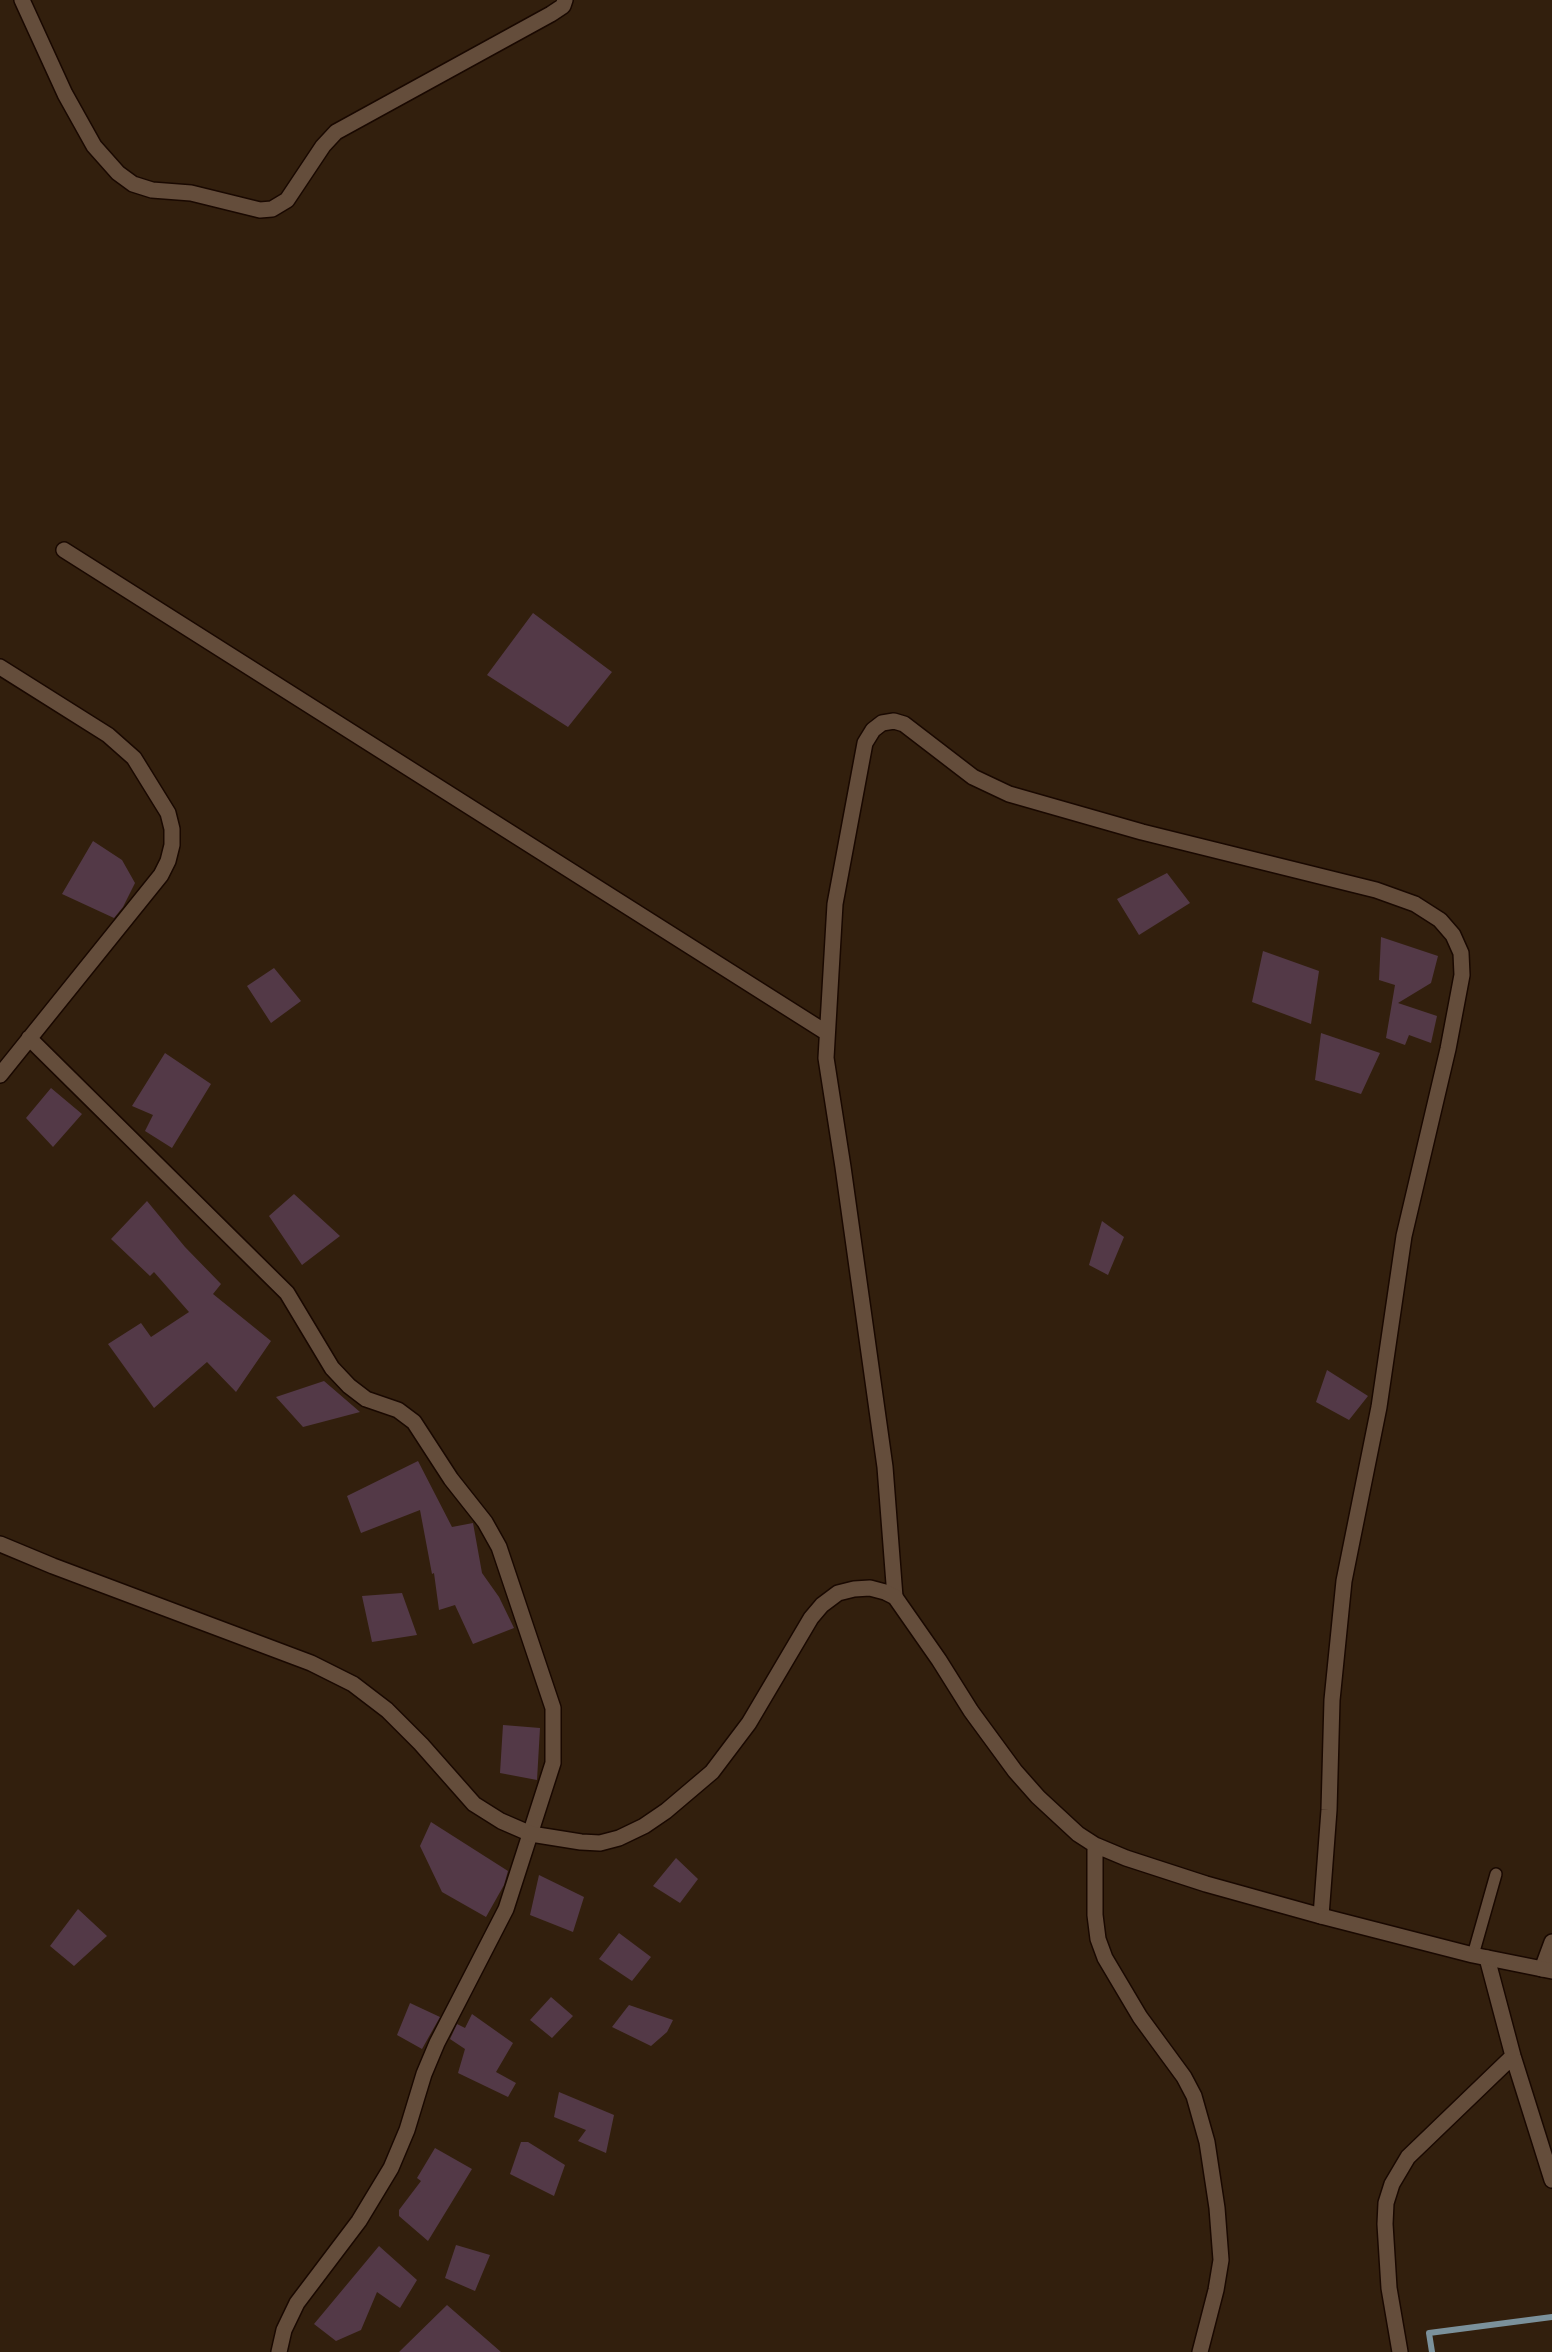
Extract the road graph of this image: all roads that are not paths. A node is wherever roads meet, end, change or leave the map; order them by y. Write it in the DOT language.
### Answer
graph roads {
  1 [pos="22,0"];
  2 [pos="566,0"];
  3 [pos="64,550"];
  4 [pos="0,667"];
  5 [pos="827,1033"];
  6 [pos="28,1038"];
  7 [pos="0,1075"];
  8 [pos="0,1544"];
  9 [pos="896,1597"];
  10 [pos="530,1834"];
  11 [pos="1095,1845"];
  12 [pos="1496,1874"];
  13 [pos="1321,1916"];
  14 [pos="1552,1942"];
  15 [pos="1480,1956"];
  16 [pos="1547,1970"];
  17 [pos="1513,2056"];
  18 [pos="1552,2180"];
  19 [pos="278,2352"];
  20 [pos="1200,2352"];
  21 [pos="1400,2352"];
  1 -- 2 [label="street"];
  3 -- 5 [label="street"];
  4 -- 6 [label="street"];
  5 -- 9 [label="street"];
  5 -- 13 [label="street"];
  6 -- 7 [label="street"];
  6 -- 10 [label="street"];
  8 -- 10 [label="street"];
  9 -- 10 [label="street"];
  9 -- 11 [label="street"];
  10 -- 19 [label="street"];
  11 -- 13 [label="street"];
  11 -- 20 [label="street"];
  12 -- 15 [label="lane"];
  13 -- 15 [label="street"];
  14 -- 16 [label="street"];
  15 -- 16 [label="street"];
  15 -- 17 [label="street"];
  17 -- 18 [label="street"];
  17 -- 21 [label="street"];
}
